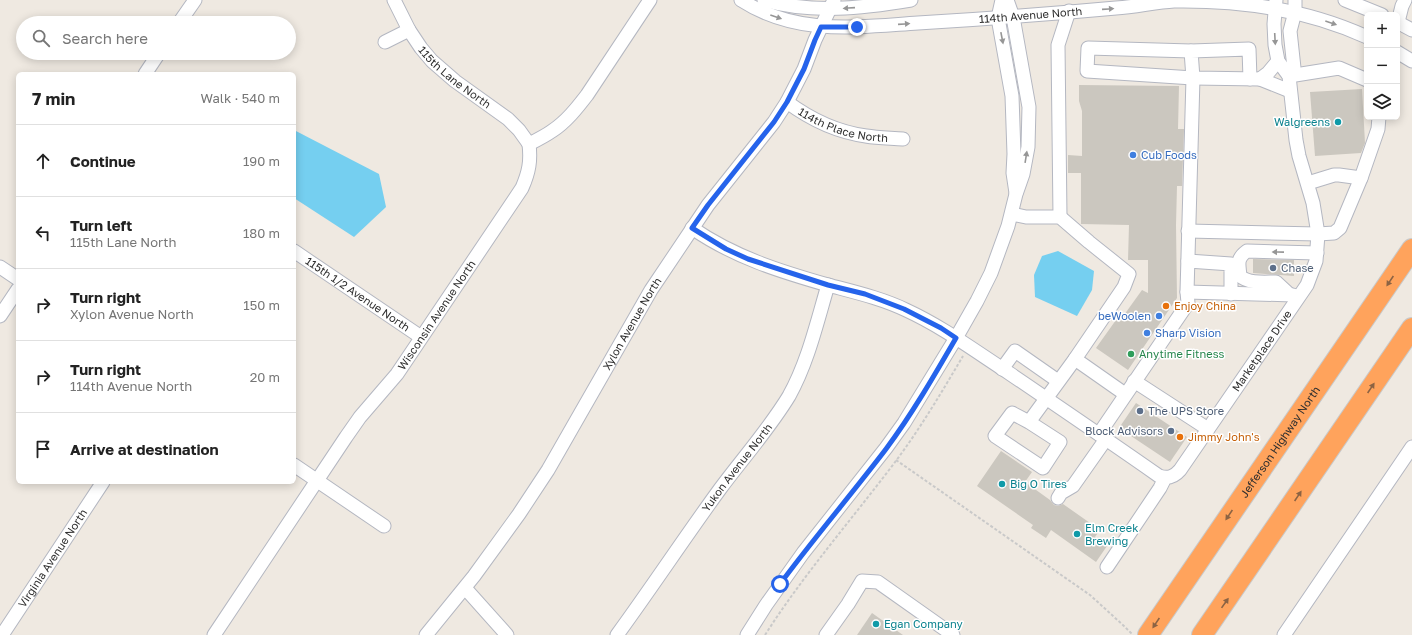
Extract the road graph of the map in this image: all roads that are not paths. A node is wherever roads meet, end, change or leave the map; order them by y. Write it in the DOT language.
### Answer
graph roads {
  1 [pos="195,0"];
  2 [pos="394,0"];
  3 [pos="650,0"];
  4 [pos="741,0"];
  5 [pos="764,0"];
  6 [pos="911,0"];
  7 [pos="1002,0"];
  8 [pos="1007,0"];
  9 [pos="1345,0"];
  10 [pos="1405,0"];
  11 [pos="831,4"];
  12 [pos="1276,4"];
  13 [pos="1295,6"];
  14 [pos="1069,11"];
  15 [pos="1375,12"];
  16 [pos="1400,14"];
  17 [pos="184,16"];
  18 [pos="1014,17"];
  19 [pos="998,18"];
  20 [pos="1400,23"];
  21 [pos="821,27"];
  22 [pos="409,30"];
  23 [pos="1412,30"];
  24 [pos="1364,37"];
  25 [pos="385,42"];
  26 [pos="1191,50"];
  27 [pos="1400,54"];
  28 [pos="154,60"];
  29 [pos="1278,61"];
  30 [pos="1412,61"];
  31 [pos="146,72"];
  32 [pos="1289,76"];
  33 [pos="1193,78"];
  34 [pos="1255,79"];
  35 [pos="1364,79"];
  36 [pos="1290,90"];
  37 [pos="787,102"];
  38 [pos="1379,120"];
  39 [pos="903,139"];
  40 [pos="530,144"];
  41 [pos="1361,178"];
  42 [pos="1308,183"];
  43 [pos="1016,194"];
  44 [pos="1012,214"];
  45 [pos="1060,217"];
  46 [pos="692,228"];
  47 [pos="1188,232"];
  48 [pos="1318,234"];
  49 [pos="1412,249"];
  50 [pos="296,252"];
  51 [pos="1317,252"];
  52 [pos="1188,261"];
  53 [pos="0,267"];
  54 [pos="16,278"];
  55 [pos="828,285"];
  56 [pos="16,292"];
  57 [pos="1187,292"];
  58 [pos="1231,294"];
  59 [pos="1295,295"];
  60 [pos="0,316"];
  61 [pos="1412,328"];
  62 [pos="421,337"];
  63 [pos="956,338"];
  64 [pos="1075,359"];
  65 [pos="1002,369"];
  66 [pos="1058,381"];
  67 [pos="1134,381"];
  68 [pos="1125,394"];
  69 [pos="1046,398"];
  70 [pos="1029,422"];
  71 [pos="1208,428"];
  72 [pos="1102,437"];
  73 [pos="1412,447"];
  74 [pos="296,466"];
  75 [pos="1165,478"];
  76 [pos="317,481"];
  77 [pos="102,484"];
  78 [pos="1058,498"];
  79 [pos="384,526"];
  80 [pos="1107,567"];
  81 [pos="465,588"];
  82 [pos="2,635"];
  83 [pos="214,635"];
  84 [pos="426,635"];
  85 [pos="507,635"];
  86 [pos="617,635"];
  87 [pos="747,635"];
  88 [pos="826,635"];
  89 [pos="953,635"];
  90 [pos="1148,635"];
  91 [pos="1202,635"];
  92 [pos="1284,635"];
  1 -- 17 [label="street"];
  2 -- 22 [label="street, 115th Lane North"];
  3 -- 40 [label="street"];
  4 -- 21 [label="street, 114th Avenue North, one-way"];
  5 -- 11 [label="street"];
  6 -- 11 [label="street, one-way"];
  7 -- 19 [label="street"];
  8 -- 18 [label="street"];
  9 -- 15 [label="street"];
  10 -- 16 [label="street"];
  11 -- 21 [label="street, Xylon Avenue North"];
  12 -- 13 [label="street, 114th Avenue North"];
  14 -- 12 [label="street, 114th Avenue North, one-way"];
  12 -- 29 [label="street, one-way"];
  13 -- 24 [label="street, 114th Avenue North, one-way"];
  13 -- 32 [label="street, Marketplace Drive"];
  14 -- 18 [label="street, 114th Avenue North"];
  14 -- 45 [label="street"];
  18 -- 19 [label="street, 114th Avenue North"];
  43 -- 18 [label="street, one-way"];
  21 -- 19 [label="street, 114th Avenue North, one-way"];
  19 -- 43 [label="street, one-way"];
  20 -- 23 [label="street"];
  21 -- 37 [label="street, Xylon Avenue North"];
  22 -- 25 [label="street"];
  22 -- 40 [label="street, 115th Lane North"];
  26 -- 33 [label="street"];
  26 -- 33 [label="street"];
  26 -- 34 [label="street"];
  27 -- 30 [label="street"];
  28 -- 31 [label="street"];
  29 -- 32 [label="street"];
  29 -- 34 [label="street"];
  32 -- 35 [label="street"];
  32 -- 36 [label="street, Marketplace Drive"];
  33 -- 34 [label="street"];
  33 -- 47 [label="street"];
  34 -- 36 [label="street"];
  36 -- 42 [label="street, Marketplace Drive"];
  37 -- 39 [label="street, 114th Place North"];
  37 -- 46 [label="street, Xylon Avenue North"];
  38 -- 41 [label="street"];
  40 -- 62 [label="street, Wisconsin Avenue North"];
  41 -- 42 [label="street"];
  41 -- 48 [label="street"];
  42 -- 48 [label="street, Marketplace Drive"];
  43 -- 44 [label="street"];
  44 -- 45 [label="street"];
  44 -- 63 [label="street"];
  45 -- 64 [label="street"];
  46 -- 55 [label="street"];
  46 -- 81 [label="street, Xylon Avenue North"];
  47 -- 48 [label="street"];
  47 -- 52 [label="street"];
  48 -- 51 [label="street, Marketplace Drive"];
  49 -- 90 [label="highway, Jefferson Highway North, one-way"];
  50 -- 62 [label="street, 115th 1/2 Avenue North"];
  51 -- 59 [label="street, Marketplace Drive"];
  51 -- 59 [label="street, one-way"];
  52 -- 57 [label="street"];
  52 -- 58 [label="street"];
  53 -- 54 [label="street"];
  55 -- 63 [label="street"];
  55 -- 86 [label="street, Yukon Avenue North"];
  56 -- 60 [label="street"];
  57 -- 58 [label="street"];
  57 -- 67 [label="street"];
  58 -- 59 [label="street"];
  59 -- 71 [label="street, Marketplace Drive"];
  91 -- 61 [label="highway, one-way"];
  62 -- 76 [label="street, Wisconsin Avenue North"];
  63 -- 65 [label="street"];
  63 -- 87 [label="street"];
  64 -- 66 [label="street"];
  64 -- 68 [label="street"];
  65 -- 66 [label="street"];
  65 -- 69 [label="street"];
  66 -- 69 [label="street"];
  67 -- 68 [label="street"];
  67 -- 71 [label="street"];
  68 -- 72 [label="street"];
  69 -- 70 [label="street"];
  69 -- 72 [label="street"];
  70 -- 70 [label="street"];
  71 -- 75 [label="street, Marketplace Drive"];
  72 -- 75 [label="street"];
  72 -- 78 [label="street"];
  73 -- 92 [label="street"];
  74 -- 76 [label="street"];
  75 -- 80 [label="street"];
  76 -- 79 [label="street"];
  76 -- 83 [label="street, Wisconsin Avenue North"];
  77 -- 82 [label="street, Virginia Avenue North"];
  81 -- 84 [label="street, Xylon Avenue North"];
  81 -- 85 [label="street"];
  88 -- 89 [label="street"];
}
